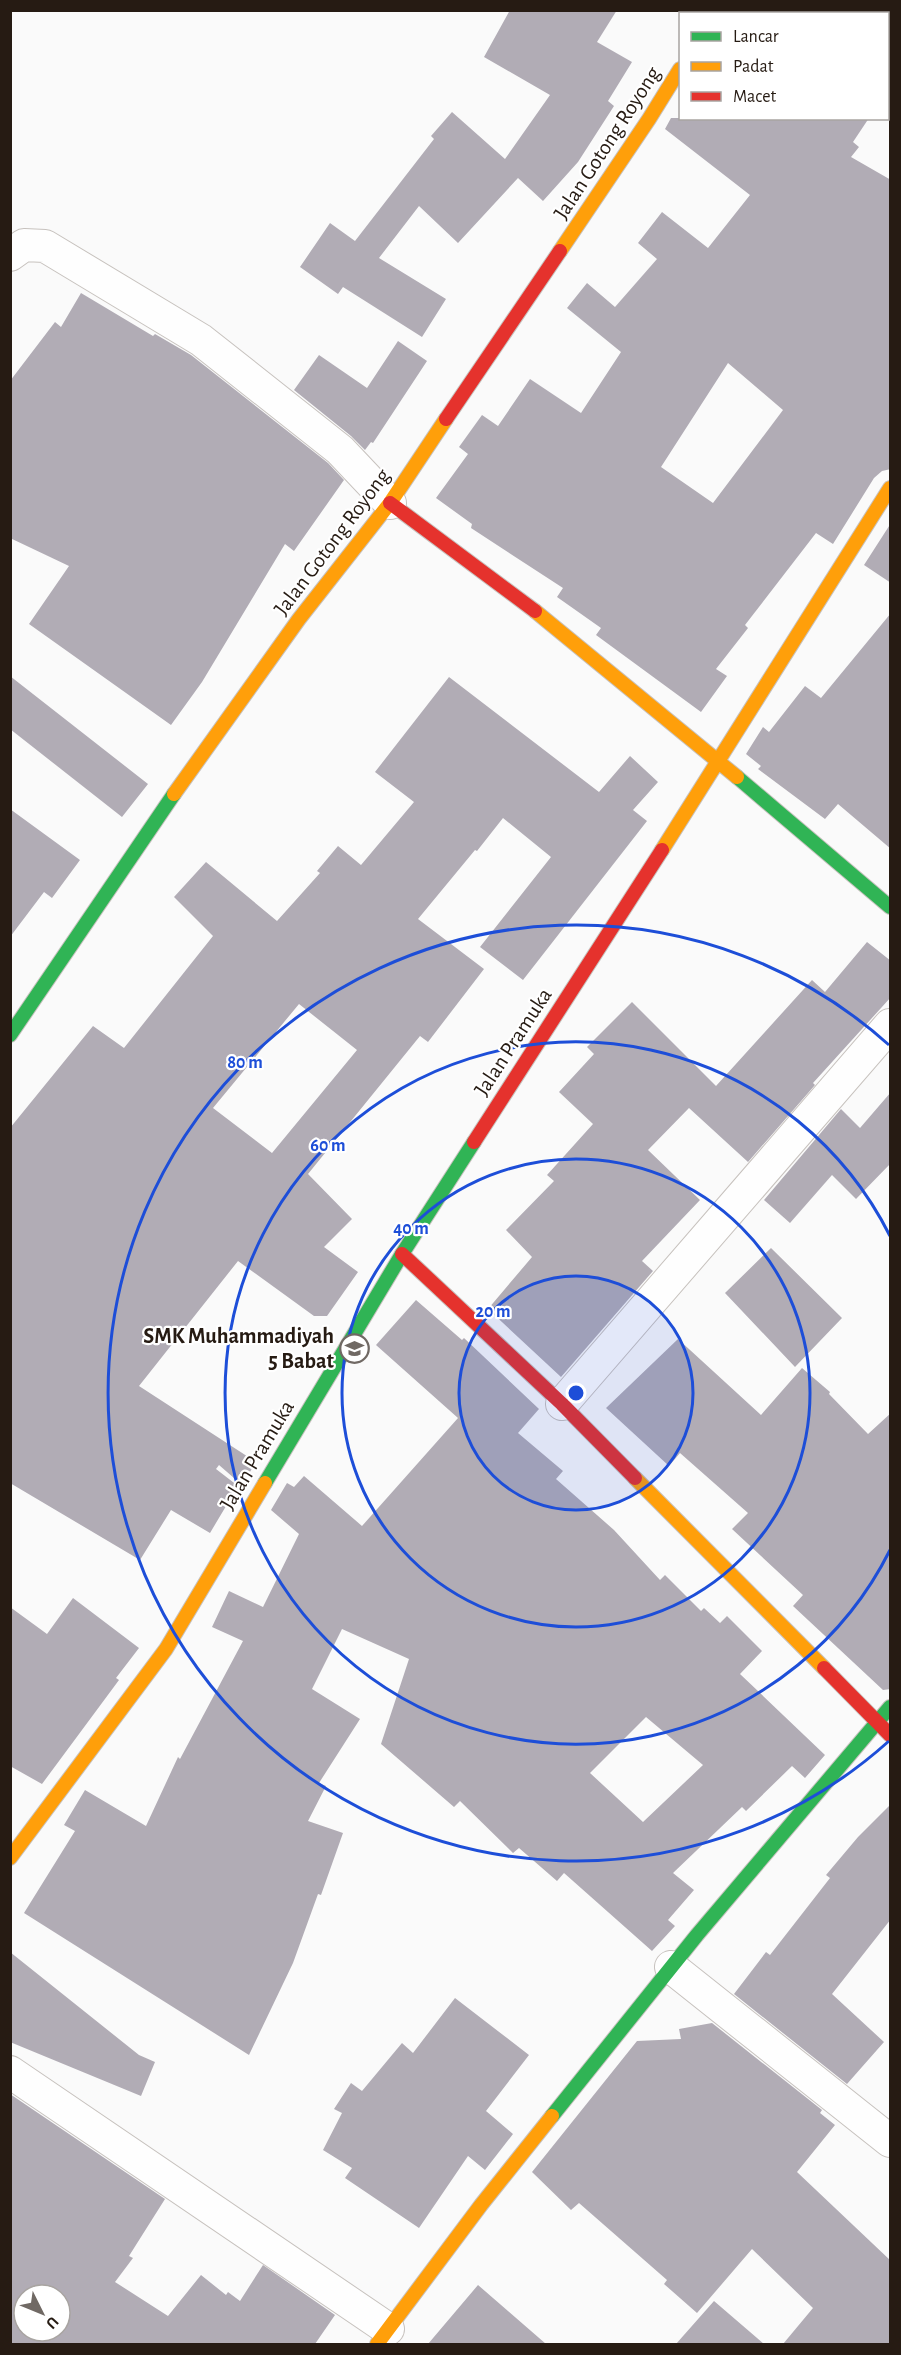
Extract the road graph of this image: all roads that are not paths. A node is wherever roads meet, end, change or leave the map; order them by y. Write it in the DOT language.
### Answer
graph roads {
  1 [pos="679,72"];
  2 [pos="10,255"];
  3 [pos="891,488"];
  4 [pos="390,503"];
  5 [pos="719,762"];
  6 [pos="891,907"];
  7 [pos="891,1025"];
  8 [pos="10,1035"];
  9 [pos="402,1254"];
  10 [pos="562,1404"];
  11 [pos="891,1707"];
  12 [pos="878,1722"];
  13 [pos="891,1735"];
  14 [pos="10,1857"];
  15 [pos="671,1967"];
  16 [pos="10,2072"];
  17 [pos="891,2141"];
  18 [pos="382,2337"];
  1 -- 4 [label="street, Jalan Gotong Royong"];
  2 -- 4 [label="street"];
  3 -- 5 [label="street, Jalan Pramuka"];
  4 -- 5 [label="street"];
  4 -- 8 [label="street, Jalan Gotong Royong"];
  5 -- 6 [label="street"];
  5 -- 9 [label="street, Jalan Pramuka"];
  7 -- 10 [label="street"];
  9 -- 10 [label="street"];
  9 -- 14 [label="street, Jalan Pramuka"];
  10 -- 12 [label="street"];
  11 -- 12 [label="street"];
  12 -- 13 [label="street"];
  12 -- 15 [label="street"];
  15 -- 17 [label="street"];
  15 -- 18 [label="street"];
  16 -- 18 [label="street"];
}
